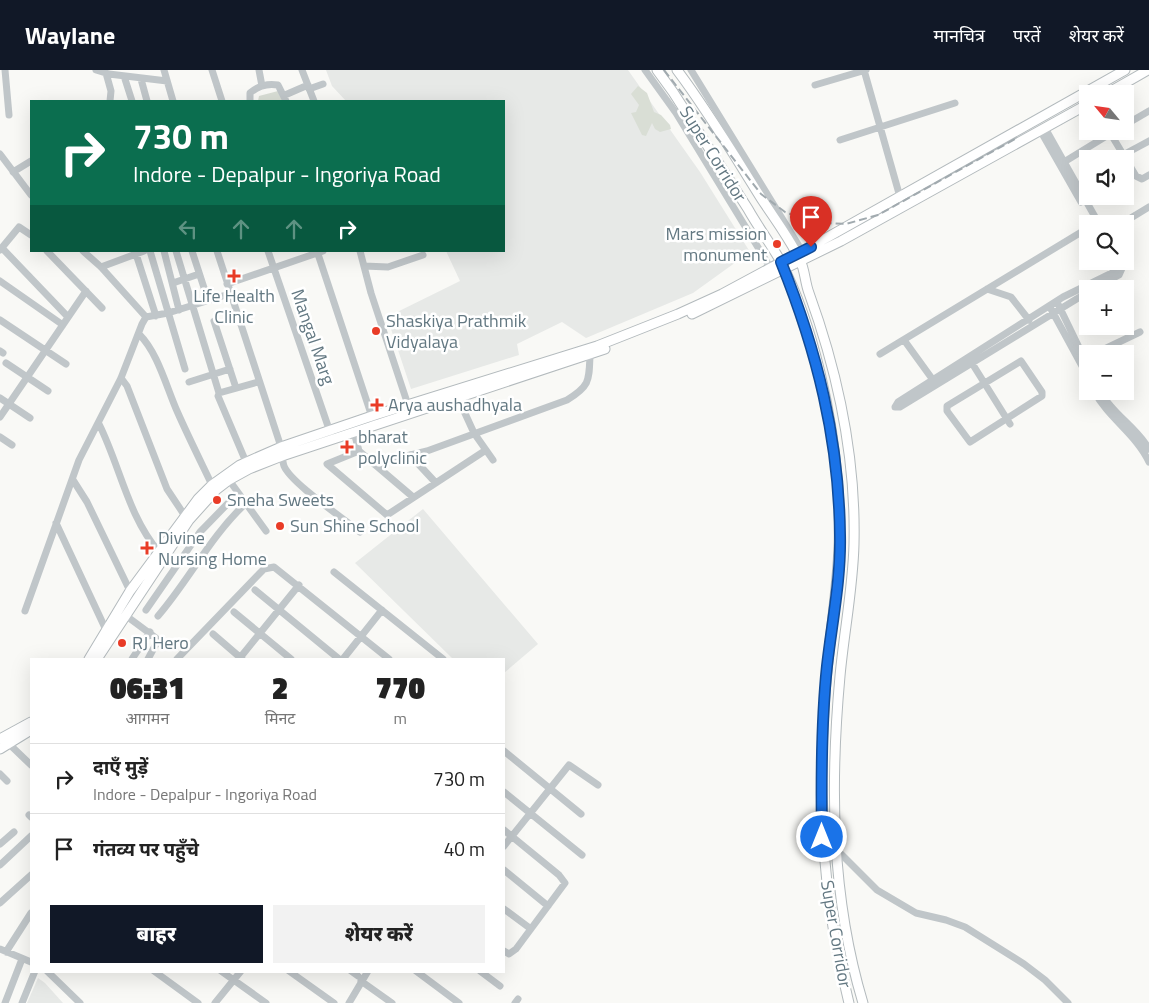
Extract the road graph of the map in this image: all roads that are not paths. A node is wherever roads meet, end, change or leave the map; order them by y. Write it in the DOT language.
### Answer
graph roads {
  1 [pos="5,70"];
  2 [pos="96,70"];
  3 [pos="164,70"];
  4 [pos="212,70"];
  5 [pos="259,70"];
  6 [pos="302,70"];
  7 [pos="644,70"];
  8 [pos="657,70"];
  9 [pos="678,70"];
  10 [pos="691,70"];
  11 [pos="865,70"];
  12 [pos="1125,70"];
  13 [pos="1148,70"];
  14 [pos="108,73"];
  15 [pos="124,76"];
  16 [pos="141,79"];
  17 [pos="167,81"];
  18 [pos="323,84"];
  19 [pos="815,85"];
  20 [pos="1122,85"];
  21 [pos="262,86"];
  22 [pos="308,87"];
  23 [pos="285,98"];
  24 [pos="110,100"];
  25 [pos="132,100"];
  26 [pos="147,100"];
  27 [pos="173,100"];
  28 [pos="222,100"];
  29 [pos="250,100"];
  30 [pos="314,100"];
  31 [pos="955,102"];
  32 [pos="1079,109"];
  33 [pos="1149,111"];
  34 [pos="10,115"];
  35 [pos="1134,120"];
  36 [pos="880,126"];
  37 [pos="1042,129"];
  38 [pos="840,140"];
  39 [pos="1098,140"];
  40 [pos="1149,141"];
  41 [pos="1149,145"];
  42 [pos="1134,151"];
  43 [pos="1134,152"];
  44 [pos="0,154"];
  45 [pos="1064,162"];
  46 [pos="30,163"];
  47 [pos="12,172"];
  48 [pos="1134,172"];
  49 [pos="1149,175"];
  50 [pos="30,194"];
  51 [pos="900,197"];
  52 [pos="1149,207"];
  53 [pos="1091,215"];
  54 [pos="1092,215"];
  55 [pos="1134,216"];
  56 [pos="850,225"];
  57 [pos="861,230"];
  58 [pos="1079,233"];
  59 [pos="30,234"];
  60 [pos="1,249"];
  61 [pos="48,252"];
  62 [pos="85,252"];
  63 [pos="141,252"];
  64 [pos="150,252"];
  65 [pos="164,252"];
  66 [pos="176,252"];
  67 [pos="192,252"];
  68 [pos="217,252"];
  69 [pos="268,252"];
  70 [pos="319,252"];
  71 [pos="360,252"];
  72 [pos="136,254"];
  73 [pos="423,255"];
  74 [pos="802,257"];
  75 [pos="364,266"];
  76 [pos="782,266"];
  77 [pos="101,267"];
  78 [pos="273,269"];
  79 [pos="1114,270"];
  80 [pos="1121,270"];
  81 [pos="772,272"];
  82 [pos="199,274"];
  83 [pos="184,279"];
  84 [pos="1110,280"];
  85 [pos="0,281"];
  86 [pos="173,283"];
  87 [pos="227,284"];
  88 [pos="986,289"];
  89 [pos="86,291"];
  90 [pos="229,294"];
  91 [pos="1079,296"];
  92 [pos="208,300"];
  93 [pos="1058,304"];
  94 [pos="192,305"];
  95 [pos="102,308"];
  96 [pos="1051,309"];
  97 [pos="179,310"];
  98 [pos="168,313"];
  99 [pos="156,316"];
  100 [pos="68,317"];
  101 [pos="146,317"];
  102 [pos="0,320"];
  103 [pos="1029,320"];
  104 [pos="214,321"];
  105 [pos="63,325"];
  106 [pos="1140,332"];
  107 [pos="139,334"];
  108 [pos="904,340"];
  109 [pos="1113,345"];
  110 [pos="1079,346"];
  111 [pos="45,350"];
  112 [pos="880,354"];
  113 [pos="590,355"];
  114 [pos="970,360"];
  115 [pos="1079,361"];
  116 [pos="6,364"];
  117 [pos="66,364"];
  118 [pos="186,369"];
  119 [pos="230,369"];
  120 [pos="215,374"];
  121 [pos="27,377"];
  122 [pos="120,378"];
  123 [pos="933,380"];
  124 [pos="189,382"];
  125 [pos="258,382"];
  126 [pos="984,382"];
  127 [pos="236,388"];
  128 [pos="48,392"];
  129 [pos="219,393"];
  130 [pos="0,398"];
  131 [pos="458,398"];
  132 [pos="1099,400"];
  133 [pos="1106,400"];
  134 [pos="9,404"];
  135 [pos="408,405"];
  136 [pos="0,417"];
  137 [pos="30,418"];
  138 [pos="373,421"];
  139 [pos="1008,421"];
  140 [pos="99,424"];
  141 [pos="330,432"];
  142 [pos="354,432"];
  143 [pos="474,433"];
  144 [pos="0,437"];
  145 [pos="12,445"];
  146 [pos="486,450"];
  147 [pos="1149,450"];
  148 [pos="281,451"];
  149 [pos="359,451"];
  150 [pos="410,455"];
  151 [pos="493,460"];
  152 [pos="246,462"];
  153 [pos="1149,462"];
  154 [pos="374,464"];
  155 [pos="73,480"];
  156 [pos="229,480"];
  157 [pos="436,483"];
  158 [pos="212,484"];
  159 [pos="238,493"];
  160 [pos="413,497"];
  161 [pos="245,504"];
  162 [pos="186,516"];
  163 [pos="56,523"];
  164 [pos="266,531"];
  165 [pos="360,532"];
  166 [pos="159,552"];
  167 [pos="334,572"];
  168 [pos="299,586"];
  169 [pos="255,590"];
  170 [pos="130,591"];
  171 [pos="146,610"];
  172 [pos="280,610"];
  173 [pos="382,610"];
  174 [pos="24,611"];
  175 [pos="234,612"];
  176 [pos="125,615"];
  177 [pos="158,616"];
  178 [pos="106,630"];
  179 [pos="150,632"];
  180 [pos="213,634"];
  181 [pos="259,634"];
  182 [pos="362,636"];
  183 [pos="90,658"];
  184 [pos="98,658"];
  185 [pos="133,658"];
  186 [pos="148,658"];
  187 [pos="177,658"];
  188 [pos="240,658"];
  189 [pos="290,658"];
  190 [pos="338,658"];
  191 [pos="344,658"];
  192 [pos="388,658"];
  193 [pos="441,658"];
  194 [pos="30,723"];
  195 [pos="30,730"];
  196 [pos="4,740"];
  197 [pos="0,749"];
  198 [pos="505,752"];
  199 [pos="30,762"];
  200 [pos="0,774"];
  201 [pos="7,781"];
  202 [pos="598,785"];
  203 [pos="550,789"];
  204 [pos="505,793"];
  205 [pos="530,813"];
  206 [pos="581,814"];
  207 [pos="505,831"];
  208 [pos="14,832"];
  209 [pos="512,836"];
  210 [pos="30,837"];
  211 [pos="0,844"];
  212 [pos="505,845"];
  213 [pos="837,850"];
  214 [pos="582,856"];
  215 [pos="0,865"];
  216 [pos="505,871"];
  217 [pos="30,877"];
  218 [pos="0,903"];
  219 [pos="548,906"];
  220 [pos="505,909"];
  221 [pos="30,914"];
  222 [pos="531,929"];
  223 [pos="3,951"];
  224 [pos="505,952"];
  225 [pos="22,959"];
  226 [pos="30,962"];
  227 [pos="34,973"];
  228 [pos="49,973"];
  229 [pos="157,973"];
  230 [pos="224,973"];
  231 [pos="239,973"];
  232 [pos="292,973"];
  233 [pos="419,973"];
  234 [pos="483,973"];
  235 [pos="357,976"];
  236 [pos="234,980"];
  237 [pos="500,986"];
  238 [pos="5,1003"];
  239 [pos="22,1003"];
  240 [pos="80,1003"];
  241 [pos="198,1003"];
  242 [pos="215,1003"];
  243 [pos="266,1003"];
  244 [pos="334,1003"];
  245 [pos="348,1003"];
  246 [pos="392,1003"];
  247 [pos="459,1003"];
  248 [pos="849,1003"];
  249 [pos="863,1003"];
  250 [pos="1068,1003"];
  1 -- 34 [label="street"];
  2 -- 14 [label="street"];
  3 -- 17 [label="street"];
  4 -- 28 [label="street"];
  5 -- 21 [label="street"];
  6 -- 22 [label="street"];
  7 -- 81 [label="street"];
  8 -- 76 [label="main road, Super Corridor"];
  9 -- 74 [label="main road, Super Corridor"];
  10 -- 74 [label="street"];
  11 -- 19 [label="street"];
  11 -- 36 [label="street"];
  12 -- 51 [label="main road"];
  13 -- 20 [label="main road"];
  14 -- 15 [label="street"];
  14 -- 24 [label="street"];
  15 -- 16 [label="street"];
  15 -- 25 [label="street"];
  16 -- 17 [label="street"];
  16 -- 26 [label="street"];
  17 -- 27 [label="street"];
  18 -- 22 [label="street"];
  21 -- 23 [label="street"];
  21 -- 29 [label="street"];
  22 -- 23 [label="street"];
  22 -- 30 [label="street"];
  31 -- 36 [label="street"];
  32 -- 37 [label="main road"];
  33 -- 35 [label="street"];
  36 -- 38 [label="street"];
  36 -- 51 [label="street"];
  37 -- 45 [label="street"];
  37 -- 53 [label="street"];
  37 -- 57 [label="main road"];
  39 -- 45 [label="street"];
  40 -- 42 [label="street"];
  41 -- 43 [label="street"];
  44 -- 47 [label="street"];
  45 -- 54 [label="street"];
  46 -- 47 [label="street"];
  47 -- 50 [label="street"];
  48 -- 49 [label="street"];
  51 -- 56 [label="main road"];
  52 -- 55 [label="street"];
  56 -- 57 [label="main road"];
  56 -- 74 [label="main road"];
  57 -- 74 [label="main road"];
  58 -- 88 [label="street"];
  59 -- 60 [label="street"];
  60 -- 100 [label="street"];
  61 -- 89 [label="street"];
  62 -- 77 [label="street"];
  63 -- 72 [label="street"];
  64 -- 98 [label="street"];
  65 -- 86 [label="street"];
  66 -- 83 [label="street"];
  67 -- 82 [label="street"];
  68 -- 87 [label="street"];
  69 -- 78 [label="street, Mangal Marg"];
  70 -- 78 [label="street"];
  70 -- 138 [label="street"];
  71 -- 75 [label="street"];
  72 -- 77 [label="street"];
  72 -- 99 [label="street"];
  73 -- 75 [label="street"];
  74 -- 76 [label="main road"];
  74 -- 213 [label="main road, Super Corridor"];
  75 -- 135 [label="street"];
  76 -- 81 [label="main road"];
  76 -- 248 [label="main road, Super Corridor"];
  77 -- 101 [label="street"];
  78 -- 87 [label="street"];
  78 -- 141 [label="street, Mangal Marg"];
  79 -- 93 [label="street"];
  80 -- 84 [label="street"];
  81 -- 113 [label="main road"];
  81 -- 135 [label="main road"];
  82 -- 83 [label="street"];
  82 -- 92 [label="street"];
  83 -- 86 [label="street"];
  83 -- 94 [label="street"];
  85 -- 105 [label="street"];
  86 -- 97 [label="street"];
  87 -- 90 [label="street"];
  88 -- 103 [label="street"];
  88 -- 108 [label="street"];
  89 -- 95 [label="street"];
  89 -- 100 [label="street"];
  90 -- 92 [label="street"];
  90 -- 125 [label="street"];
  91 -- 93 [label="street"];
  92 -- 94 [label="street"];
  93 -- 96 [label="street"];
  93 -- 110 [label="street"];
  94 -- 97 [label="street"];
  94 -- 120 [label="street"];
  96 -- 103 [label="street"];
  96 -- 114 [label="street"];
  96 -- 115 [label="street"];
  97 -- 98 [label="street"];
  98 -- 99 [label="street"];
  98 -- 118 [label="street"];
  99 -- 101 [label="street"];
  100 -- 105 [label="street"];
  101 -- 107 [label="street"];
  102 -- 111 [label="street"];
  103 -- 114 [label="street"];
  104 -- 119 [label="street"];
  105 -- 111 [label="street"];
  106 -- 109 [label="street"];
  107 -- 122 [label="street"];
  107 -- 158 [label="street"];
  108 -- 112 [label="street"];
  108 -- 123 [label="street"];
  111 -- 117 [label="street"];
  111 -- 121 [label="street"];
  113 -- 131 [label="main road"];
  113 -- 143 [label="street"];
  114 -- 123 [label="street"];
  114 -- 123 [label="street"];
  114 -- 126 [label="street"];
  116 -- 121 [label="street"];
  119 -- 120 [label="street"];
  119 -- 127 [label="street"];
  120 -- 124 [label="street"];
  120 -- 129 [label="street"];
  121 -- 128 [label="street"];
  121 -- 134 [label="street"];
  122 -- 140 [label="street"];
  122 -- 162 [label="street"];
  125 -- 127 [label="street"];
  125 -- 148 [label="street"];
  126 -- 139 [label="street"];
  126 -- 139 [label="street"];
  126 -- 139 [label="street"];
  127 -- 129 [label="street"];
  129 -- 152 [label="street"];
  130 -- 134 [label="street"];
  131 -- 138 [label="main road"];
  131 -- 143 [label="street"];
  132 -- 153 [label="street"];
  133 -- 147 [label="street"];
  134 -- 136 [label="street"];
  134 -- 137 [label="street"];
  135 -- 138 [label="main road"];
  138 -- 141 [label="main road"];
  138 -- 142 [label="main road"];
  140 -- 155 [label="street"];
  140 -- 166 [label="street"];
  141 -- 148 [label="main road"];
  142 -- 148 [label="main road"];
  142 -- 149 [label="street"];
  143 -- 146 [label="street"];
  143 -- 150 [label="street"];
  144 -- 145 [label="street"];
  146 -- 151 [label="street"];
  146 -- 157 [label="street"];
  148 -- 152 [label="main road"];
  148 -- 156 [label="main road"];
  148 -- 165 [label="street"];
  149 -- 154 [label="street"];
  149 -- 160 [label="street"];
  150 -- 154 [label="street"];
  150 -- 157 [label="street"];
  152 -- 158 [label="main road"];
  154 -- 160 [label="street"];
  155 -- 163 [label="street"];
  155 -- 170 [label="street"];
  156 -- 159 [label="street"];
  156 -- 176 [label="main road"];
  157 -- 160 [label="street"];
  158 -- 162 [label="main road"];
  159 -- 161 [label="street"];
  159 -- 171 [label="street"];
  161 -- 164 [label="street"];
  161 -- 177 [label="street"];
  162 -- 166 [label="main road"];
  163 -- 174 [label="street"];
  163 -- 178 [label="street"];
  166 -- 170 [label="main road"];
  167 -- 173 [label="street"];
  168 -- 172 [label="street"];
  168 -- 182 [label="street"];
  168 -- 187 [label="street"];
  169 -- 172 [label="street"];
  170 -- 178 [label="main road"];
  172 -- 181 [label="street"];
  172 -- 190 [label="street"];
  173 -- 182 [label="street"];
  173 -- 193 [label="street"];
  175 -- 181 [label="street"];
  176 -- 179 [label="street"];
  176 -- 184 [label="main road"];
  178 -- 183 [label="main road"];
  179 -- 185 [label="street"];
  179 -- 186 [label="street"];
  180 -- 188 [label="street"];
  181 -- 188 [label="street"];
  181 -- 189 [label="street"];
  182 -- 191 [label="street"];
  182 -- 192 [label="street"];
  194 -- 196 [label="main road"];
  195 -- 196 [label="main road"];
  196 -- 197 [label="main road"];
  196 -- 199 [label="street"];
  198 -- 203 [label="street"];
  200 -- 201 [label="street"];
  202 -- 203 [label="street"];
  203 -- 205 [label="street"];
  203 -- 206 [label="street"];
  204 -- 205 [label="street"];
  205 -- 209 [label="street"];
  205 -- 214 [label="street"];
  207 -- 209 [label="street"];
  208 -- 211 [label="street"];
  209 -- 212 [label="street"];
  209 -- 219 [label="street"];
  210 -- 215 [label="street"];
  213 -- 249 [label="main road, Super Corridor"];
  213 -- 250 [label="street"];
  216 -- 219 [label="street"];
  217 -- 218 [label="street"];
  219 -- 222 [label="street"];
  220 -- 222 [label="street"];
  221 -- 223 [label="street"];
  222 -- 224 [label="street"];
  223 -- 225 [label="street"];
  225 -- 226 [label="street"];
  225 -- 238 [label="street"];
  227 -- 239 [label="street"];
  228 -- 240 [label="street"];
  229 -- 241 [label="street"];
  230 -- 236 [label="street"];
  231 -- 236 [label="street"];
  232 -- 244 [label="street"];
  233 -- 247 [label="street"];
  234 -- 237 [label="street"];
  235 -- 245 [label="street"];
  235 -- 246 [label="street"];
  236 -- 242 [label="street"];
  236 -- 243 [label="street"];
}
